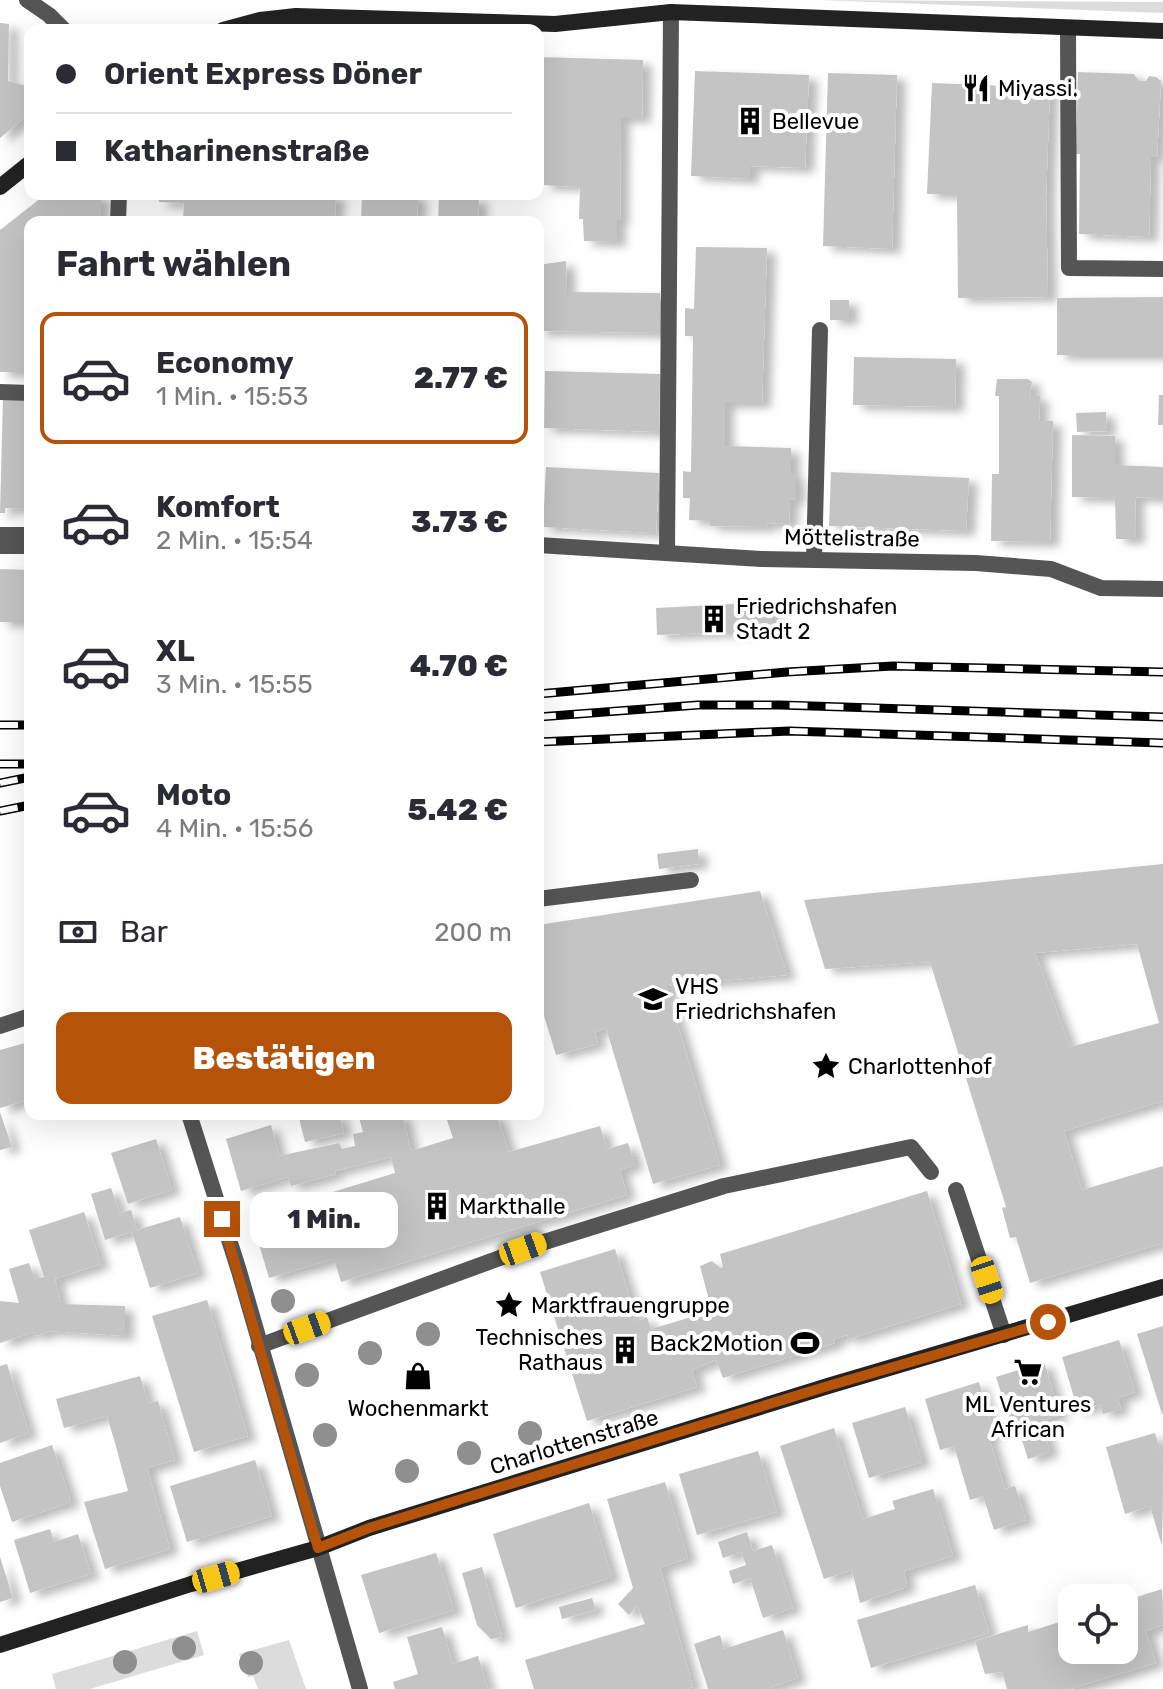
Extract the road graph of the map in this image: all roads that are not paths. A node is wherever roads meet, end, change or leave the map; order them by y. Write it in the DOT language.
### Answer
graph roads {
  1 [pos="27,0"];
  2 [pos="648,7"];
  3 [pos="671,12"];
  4 [pos="58,24"];
  5 [pos="245,24"];
  6 [pos="1068,28"];
  7 [pos="1163,31"];
  8 [pos="24,168"];
  9 [pos="0,187"];
  10 [pos="1163,269"];
  11 [pos="820,330"];
  12 [pos="0,392"];
  13 [pos="24,393"];
  14 [pos="0,535"];
  15 [pos="24,535"];
  16 [pos="544,545"];
  17 [pos="0,546"];
  18 [pos="24,546"];
  19 [pos="667,553"];
  20 [pos="814,560"];
  21 [pos="1163,589"];
  22 [pos="691,880"];
  23 [pos="544,898"];
  24 [pos="24,1018"];
  25 [pos="0,1026"];
  26 [pos="191,1120"];
  27 [pos="931,1172"];
  28 [pos="956,1190"];
  29 [pos="1163,1287"];
  30 [pos="1004,1335"];
  31 [pos="259,1346"];
  32 [pos="318,1548"];
  33 [pos="0,1645"];
  34 [pos="360,1689"];
  1 -- 4 [label="street"];
  2 -- 3 [label="street"];
  2 -- 5 [label="street"];
  3 -- 6 [label="street"];
  3 -- 19 [label="street"];
  6 -- 7 [label="street"];
  6 -- 10 [label="street"];
  8 -- 9 [label="street"];
  11 -- 20 [label="street"];
  12 -- 13 [label="street"];
  14 -- 15 [label="street"];
  16 -- 19 [label="street, Möttelistraße"];
  17 -- 18 [label="street"];
  19 -- 20 [label="street, Möttelistraße"];
  20 -- 21 [label="street, Möttelistraße"];
  22 -- 23 [label="street"];
  24 -- 25 [label="street"];
  26 -- 31 [label="street"];
  27 -- 31 [label="street"];
  28 -- 30 [label="street"];
  29 -- 30 [label="street, Charlottenstraße"];
  30 -- 32 [label="street, Charlottenstraße"];
  31 -- 32 [label="street"];
  32 -- 33 [label="street, Charlottenstraße"];
  32 -- 34 [label="street"];
}
